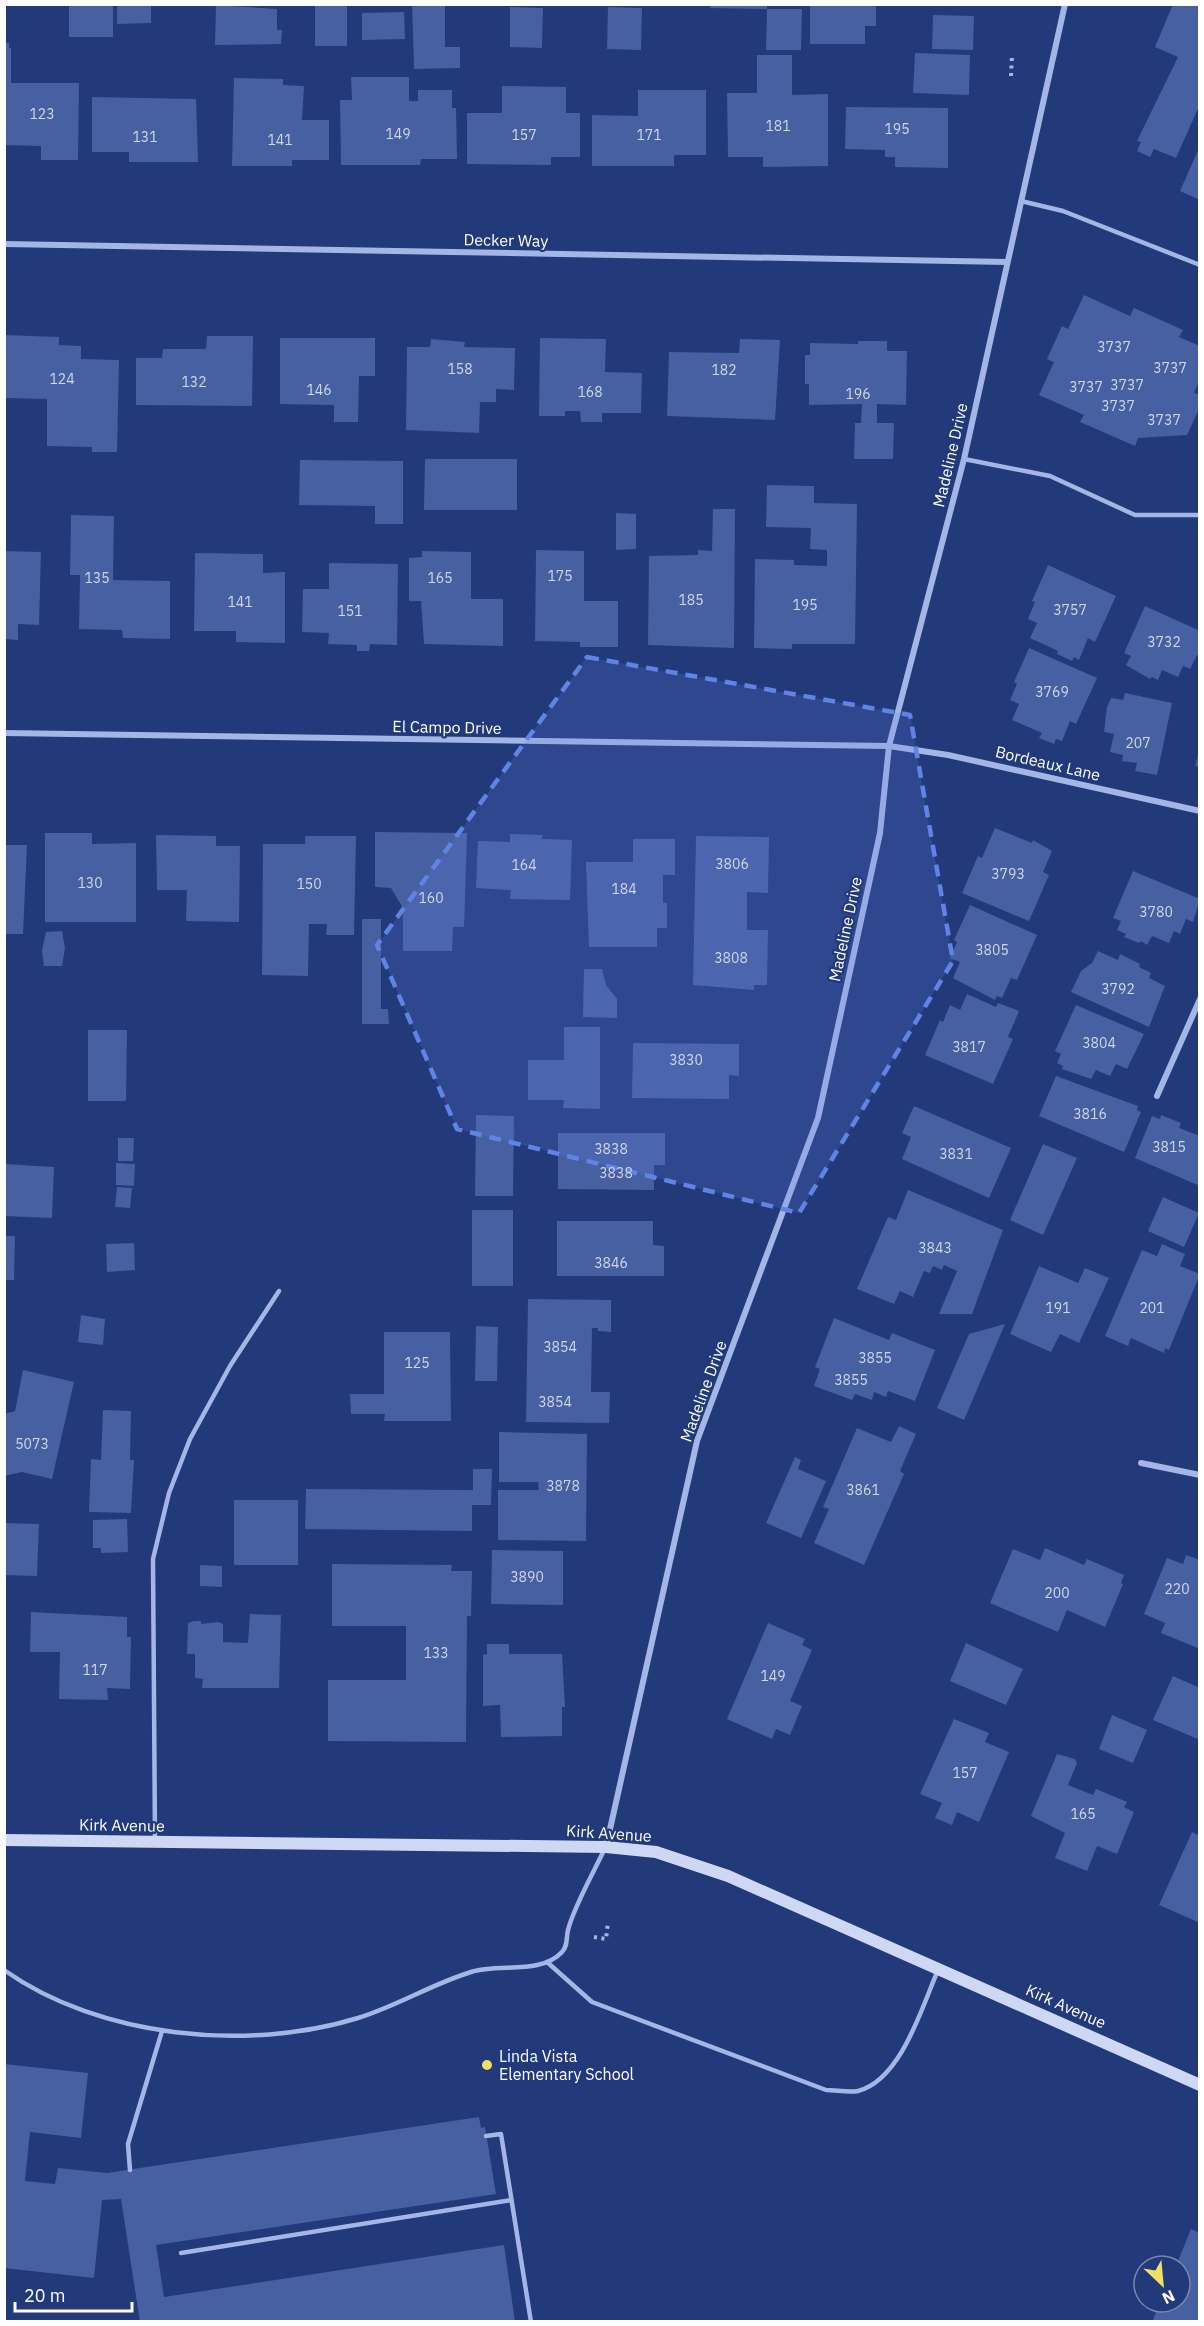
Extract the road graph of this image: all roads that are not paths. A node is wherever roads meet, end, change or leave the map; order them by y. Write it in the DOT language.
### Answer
graph roads {
  1 [pos="1065,4"];
  2 [pos="1021,201"];
  3 [pos="4,244"];
  4 [pos="1007,262"];
  5 [pos="1200,265"];
  6 [pos="964,459"];
  7 [pos="1200,515"];
  8 [pos="4,733"];
  9 [pos="889,746"];
  10 [pos="1200,811"];
  11 [pos="1200,999"];
  12 [pos="1157,1096"];
  13 [pos="279,1291"];
  14 [pos="1141,1463"];
  15 [pos="1200,1475"];
  16 [pos="4,1840"];
  17 [pos="155,1842"];
  18 [pos="606,1847"];
  19 [pos="547,1962"];
  20 [pos="939,1968"];
  21 [pos="4,1970"];
  22 [pos="162,2031"];
  23 [pos="1200,2085"];
  24 [pos="486,2136"];
  25 [pos="130,2170"];
  26 [pos="511,2200"];
  27 [pos="181,2253"];
  28 [pos="531,2322"];
  1 -- 2 [label="street, Madeline Drive"];
  2 -- 4 [label="street, Madeline Drive"];
  2 -- 5 [label="lane"];
  3 -- 4 [label="street, Decker Way"];
  4 -- 6 [label="street, Madeline Drive"];
  6 -- 7 [label="lane"];
  6 -- 9 [label="street, Madeline Drive"];
  8 -- 9 [label="street, El Campo Drive"];
  9 -- 10 [label="street, Bordeaux Lane"];
  9 -- 18 [label="street, Madeline Drive"];
  11 -- 12 [label="street"];
  13 -- 17 [label="lane"];
  14 -- 15 [label="street"];
  16 -- 17 [label="street, Kirk Avenue"];
  17 -- 18 [label="street, Kirk Avenue"];
  18 -- 19 [label="lane"];
  18 -- 20 [label="street, Kirk Avenue"];
  19 -- 20 [label="lane"];
  19 -- 22 [label="lane"];
  20 -- 23 [label="street, Kirk Avenue"];
  21 -- 22 [label="lane"];
  22 -- 25 [label="lane"];
  24 -- 26 [label="lane"];
  26 -- 27 [label="lane"];
  26 -- 28 [label="lane"];
}
